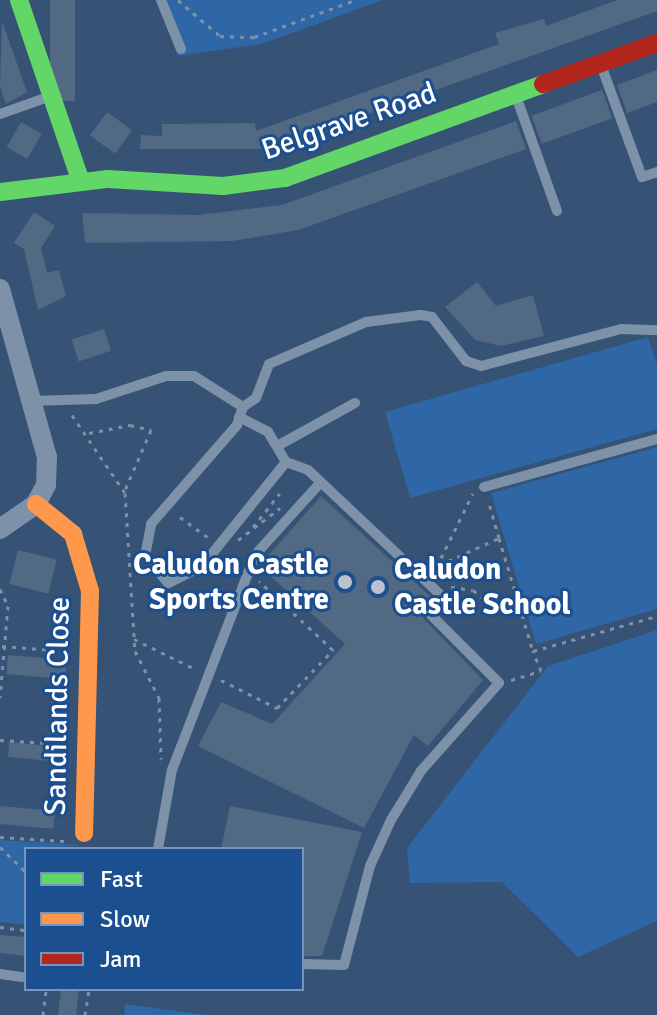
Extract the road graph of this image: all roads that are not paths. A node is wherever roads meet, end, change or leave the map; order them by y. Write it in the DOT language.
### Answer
graph roads {
  1 [pos="19,0"];
  2 [pos="161,0"];
  3 [pos="657,43"];
  4 [pos="181,49"];
  5 [pos="601,63"];
  6 [pos="516,94"];
  7 [pos="53,95"];
  8 [pos="0,114"];
  9 [pos="657,172"];
  10 [pos="81,182"];
  11 [pos="0,192"];
  12 [pos="557,211"];
  13 [pos="0,289"];
  14 [pos="657,330"];
  15 [pos="31,401"];
  16 [pos="355,403"];
  17 [pos="240,416"];
  18 [pos="657,439"];
  19 [pos="279,445"];
  20 [pos="286,462"];
  21 [pos="321,482"];
  22 [pos="484,487"];
  23 [pos="36,504"];
  24 [pos="0,529"];
  25 [pos="79,838"];
  26 [pos="158,847"];
  27 [pos="304,964"];
  28 [pos="0,974"];
  29 [pos="22,977"];
  1 -- 7 [label="street"];
  2 -- 4 [label="lane"];
  3 -- 5 [label="street, Belgrave Road"];
  5 -- 6 [label="street, Belgrave Road"];
  5 -- 9 [label="lane"];
  6 -- 10 [label="street, Belgrave Road"];
  6 -- 12 [label="lane"];
  7 -- 8 [label="lane"];
  7 -- 10 [label="street"];
  10 -- 11 [label="street, Belgrave Road"];
  13 -- 15 [label="street"];
  14 -- 17 [label="lane"];
  15 -- 17 [label="lane"];
  15 -- 23 [label="street"];
  16 -- 19 [label="lane"];
  17 -- 19 [label="lane"];
  17 -- 20 [label="lane"];
  18 -- 22 [label="lane"];
  19 -- 20 [label="lane"];
  20 -- 21 [label="lane"];
  21 -- 26 [label="lane"];
  21 -- 27 [label="lane"];
  23 -- 24 [label="street"];
  23 -- 25 [label="street, Sandilands Close"];
  28 -- 29 [label="lane"];
}
